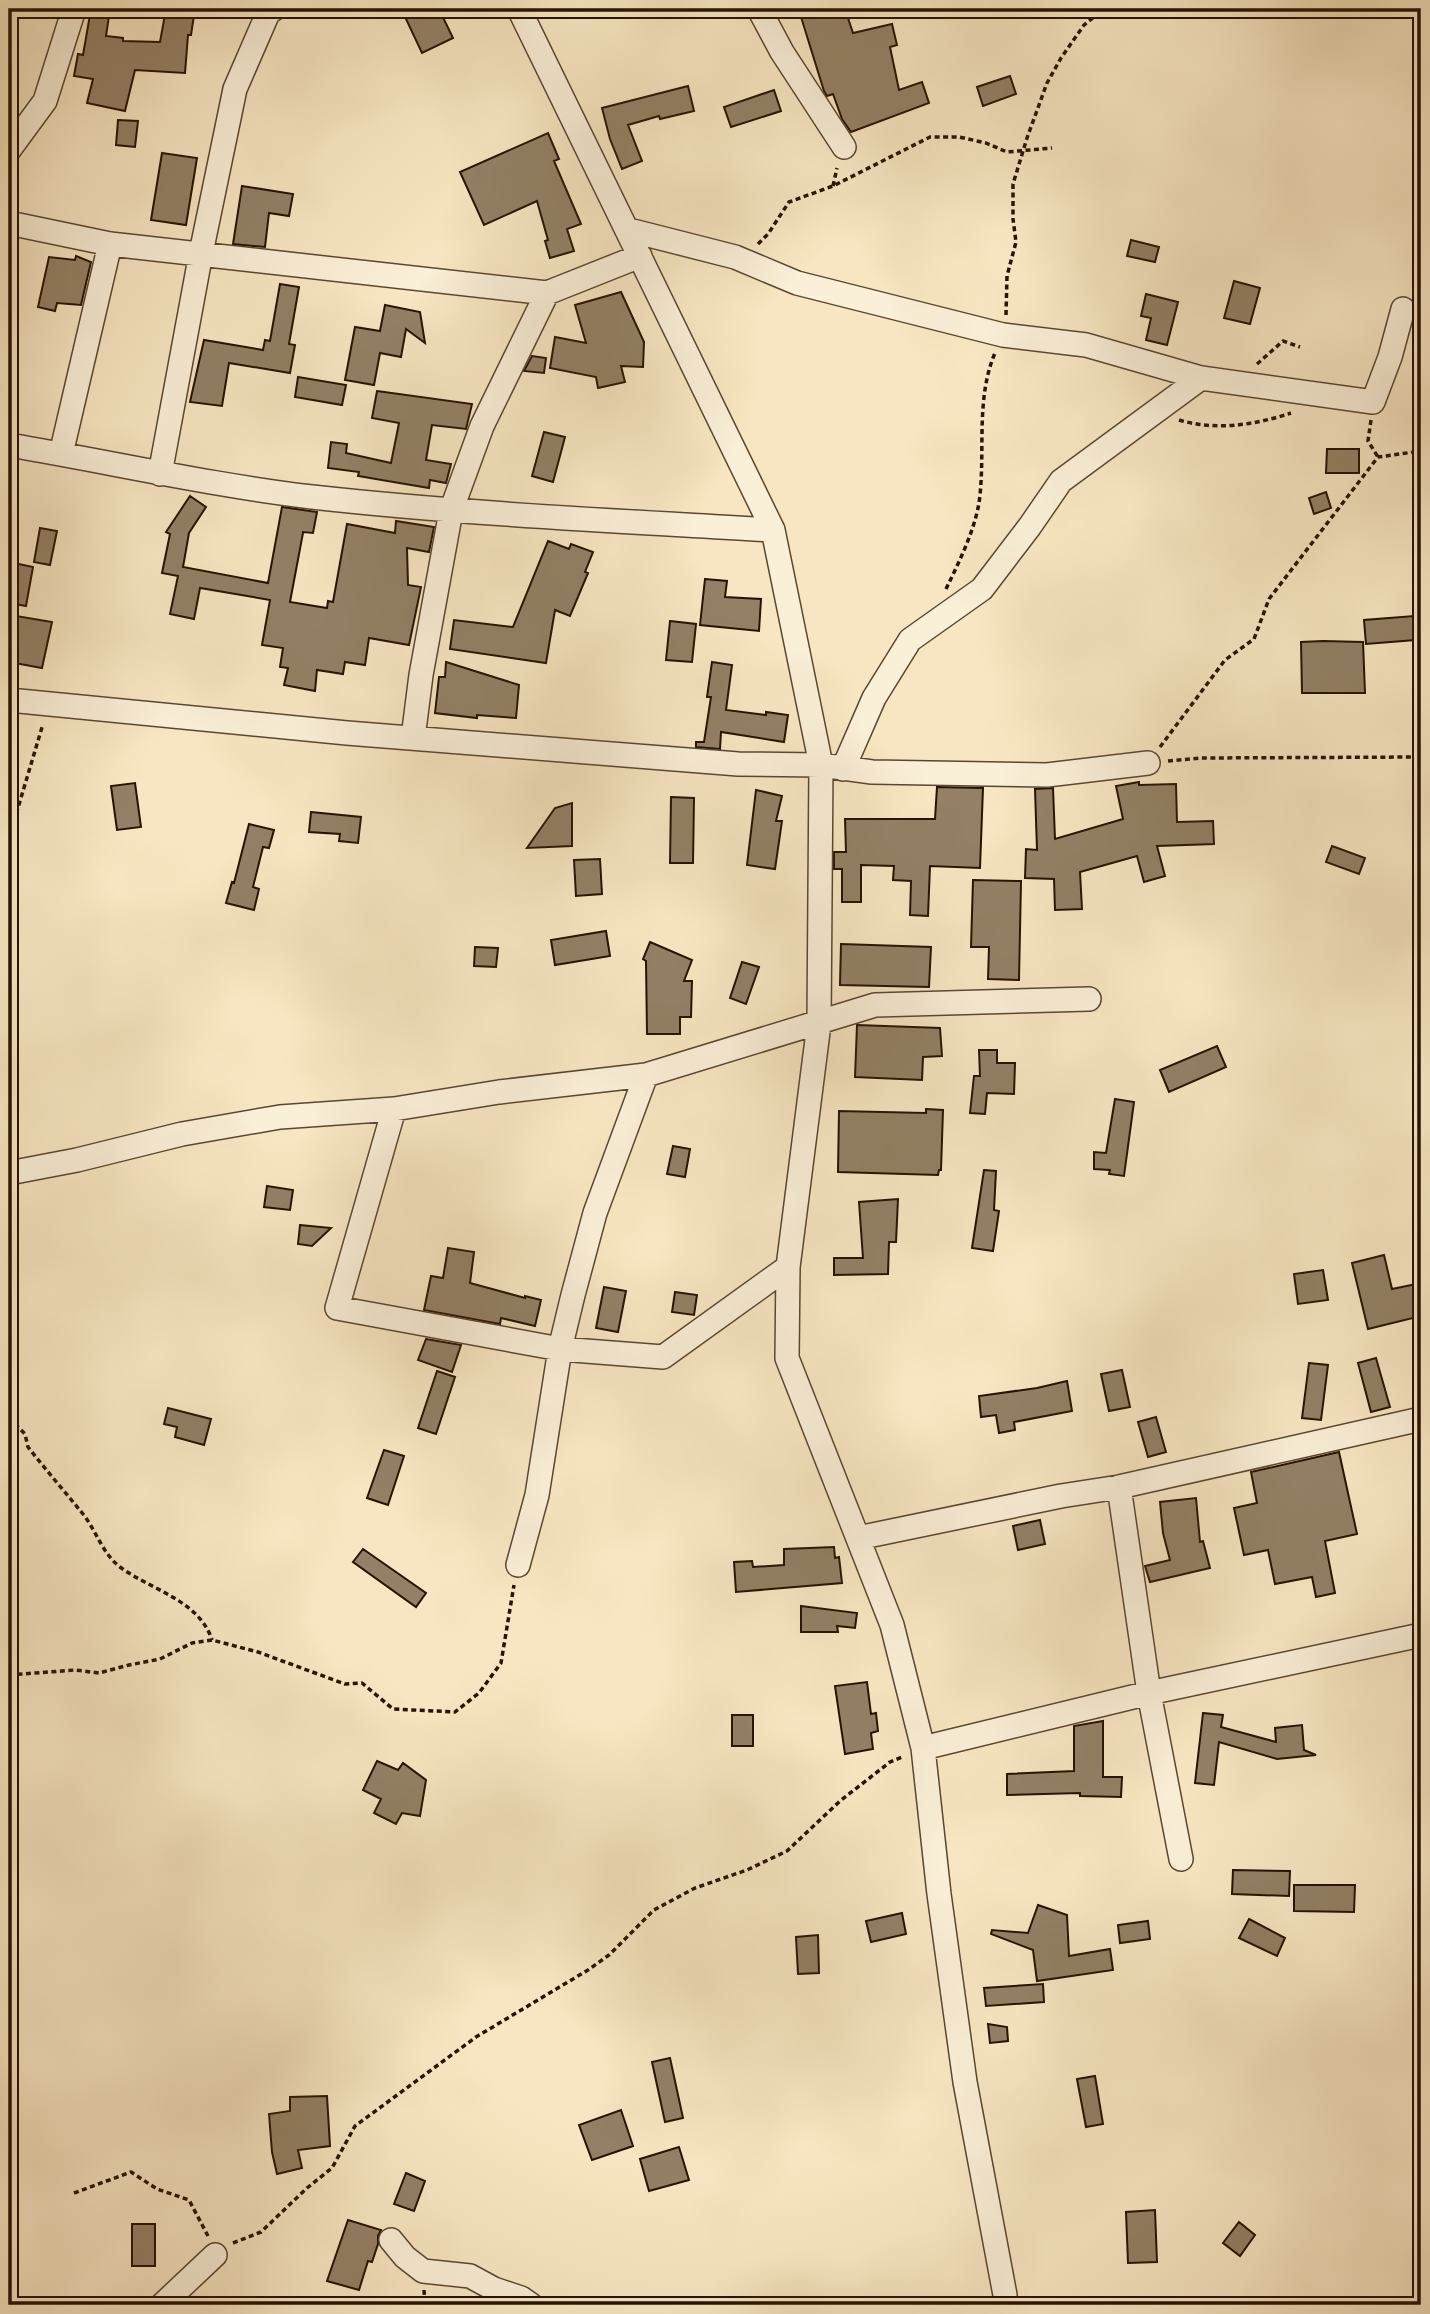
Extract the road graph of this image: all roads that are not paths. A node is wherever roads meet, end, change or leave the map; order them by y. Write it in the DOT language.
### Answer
graph roads {
  1 [pos="74,9"];
  2 [pos="274,9"];
  3 [pos="519,9"];
  4 [pos="759,9"];
  5 [pos="844,147"];
  6 [pos="9,150"];
  7 [pos="9,223"];
  8 [pos="629,230"];
  9 [pos="110,244"];
  10 [pos="201,253"];
  11 [pos="640,257"];
  12 [pos="547,293"];
  13 [pos="1403,309"];
  14 [pos="1201,378"];
  15 [pos="9,445"];
  16 [pos="61,454"];
  17 [pos="160,474"];
  18 [pos="451,510"];
  19 [pos="773,530"];
  20 [pos="9,700"];
  21 [pos="413,738"];
  22 [pos="1148,763"];
  23 [pos="832,767"];
  24 [pos="1089,999"];
  25 [pos="819,1024"];
  26 [pos="646,1075"];
  27 [pos="394,1109"];
  28 [pos="9,1173"];
  29 [pos="788,1267"];
  30 [pos="560,1349"];
  31 [pos="1421,1419"];
  32 [pos="1119,1487"];
  33 [pos="858,1538"];
  34 [pos="518,1565"];
  35 [pos="1421,1635"];
  36 [pos="1149,1693"];
  37 [pos="923,1748"];
  38 [pos="1181,1859"];
  39 [pos="391,2240"];
  40 [pos="223,2250"];
  41 [pos="162,2305"];
  42 [pos="531,2305"];
  43 [pos="1005,2305"];
  1 -- 6 [label="street"];
  2 -- 10 [label="street"];
  3 -- 8 [label="street"];
  4 -- 5 [label="street"];
  7 -- 9 [label="street"];
  8 -- 11 [label="street"];
  8 -- 14 [label="street"];
  9 -- 10 [label="street"];
  9 -- 16 [label="street"];
  10 -- 12 [label="street"];
  10 -- 17 [label="street"];
  11 -- 12 [label="street"];
  11 -- 19 [label="street"];
  12 -- 18 [label="street"];
  13 -- 14 [label="street"];
  14 -- 23 [label="street"];
  15 -- 16 [label="street"];
  16 -- 17 [label="street"];
  17 -- 18 [label="street"];
  18 -- 19 [label="street"];
  18 -- 21 [label="street"];
  19 -- 23 [label="street"];
  20 -- 21 [label="street"];
  21 -- 23 [label="street"];
  22 -- 23 [label="street"];
  23 -- 25 [label="street"];
  24 -- 25 [label="street"];
  25 -- 26 [label="street"];
  25 -- 29 [label="street"];
  26 -- 27 [label="street"];
  26 -- 30 [label="street"];
  27 -- 28 [label="street"];
  27 -- 30 [label="street"];
  29 -- 30 [label="street"];
  29 -- 33 [label="street"];
  30 -- 34 [label="street"];
  31 -- 32 [label="street"];
  32 -- 33 [label="street"];
  32 -- 36 [label="street"];
  33 -- 37 [label="street"];
  35 -- 36 [label="street"];
  36 -- 37 [label="street"];
  36 -- 38 [label="street"];
  37 -- 43 [label="street"];
  39 -- 42 [label="street"];
  40 -- 41 [label="street"];
}
